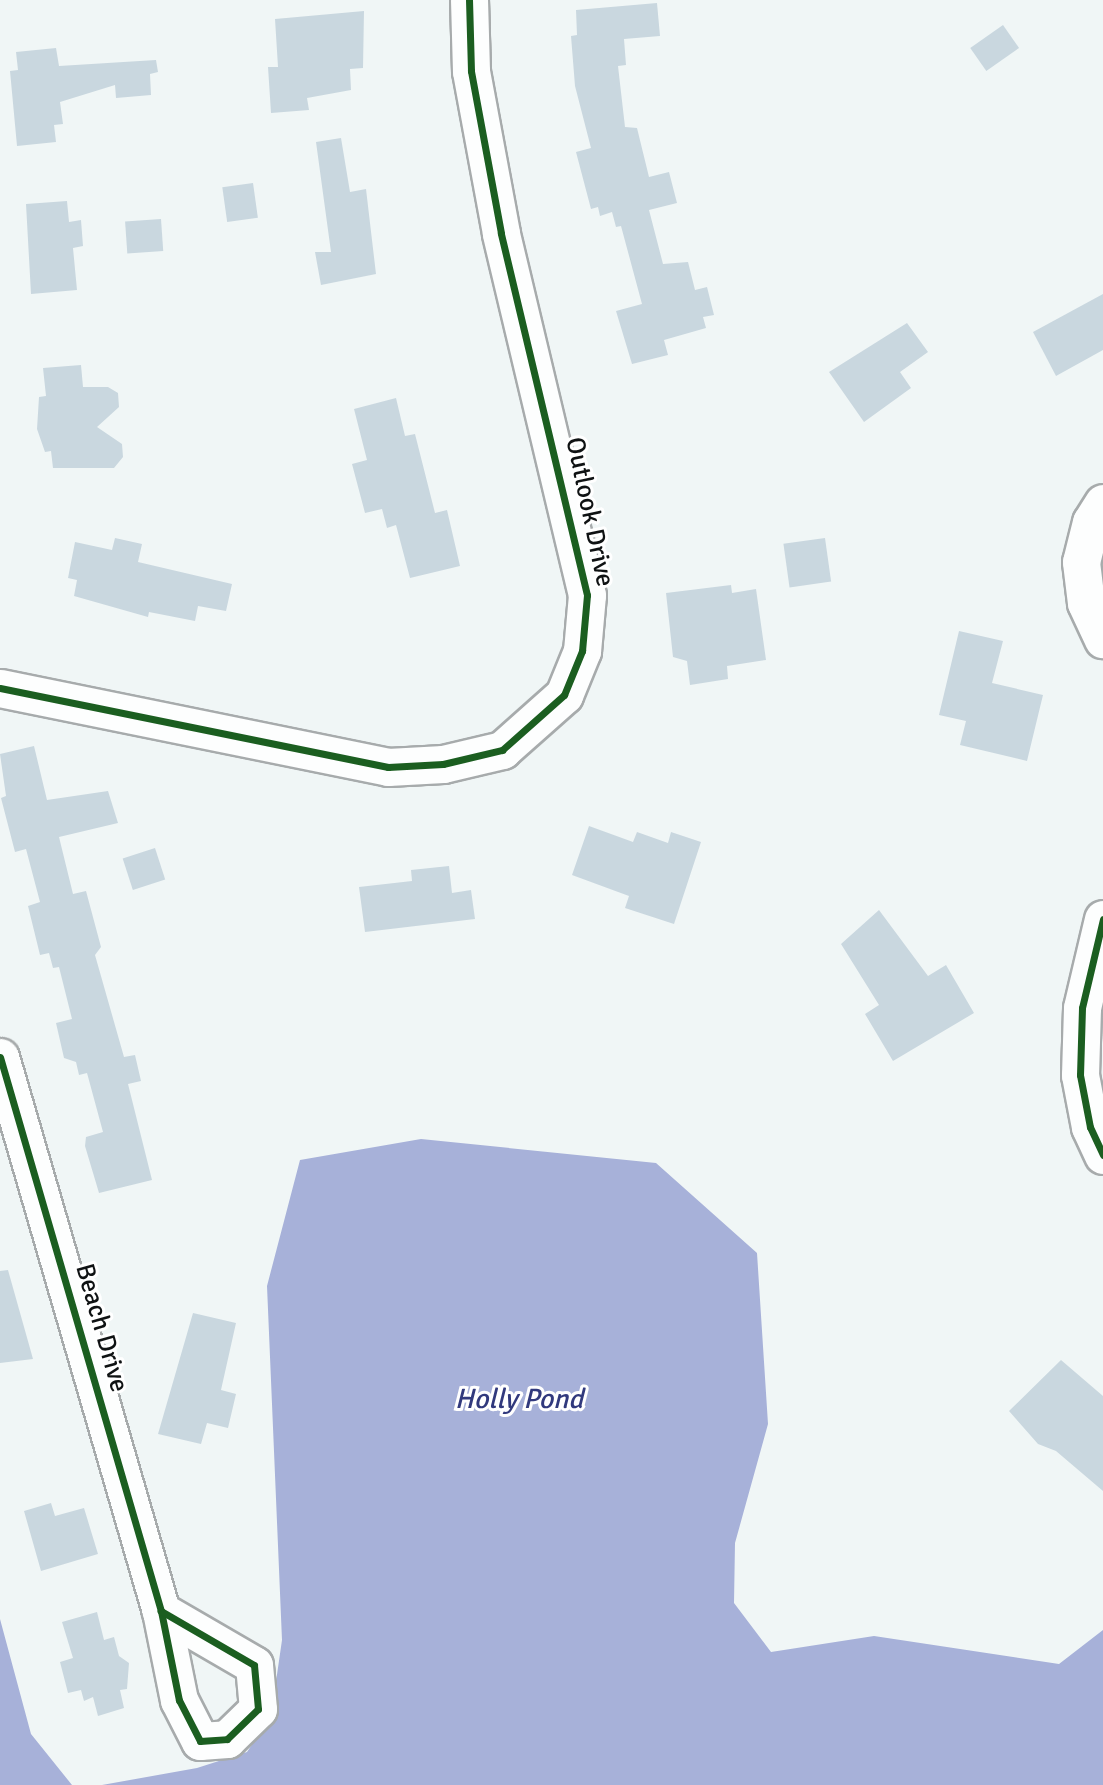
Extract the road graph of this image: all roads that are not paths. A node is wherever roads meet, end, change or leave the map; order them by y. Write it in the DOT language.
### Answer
graph roads {
  1 [pos="469,0"];
  2 [pos="1103,503"];
  3 [pos="1103,639"];
  4 [pos="0,688"];
  5 [pos="1103,919"];
  6 [pos="0,1057"];
  7 [pos="1103,1155"];
  8 [pos="161,1611"];
  1 -- 4 [label="street, Outlook Drive"];
  2 -- 3 [label="street"];
  5 -- 7 [label="street"];
  6 -- 8 [label="street, Beach Drive"];
}
